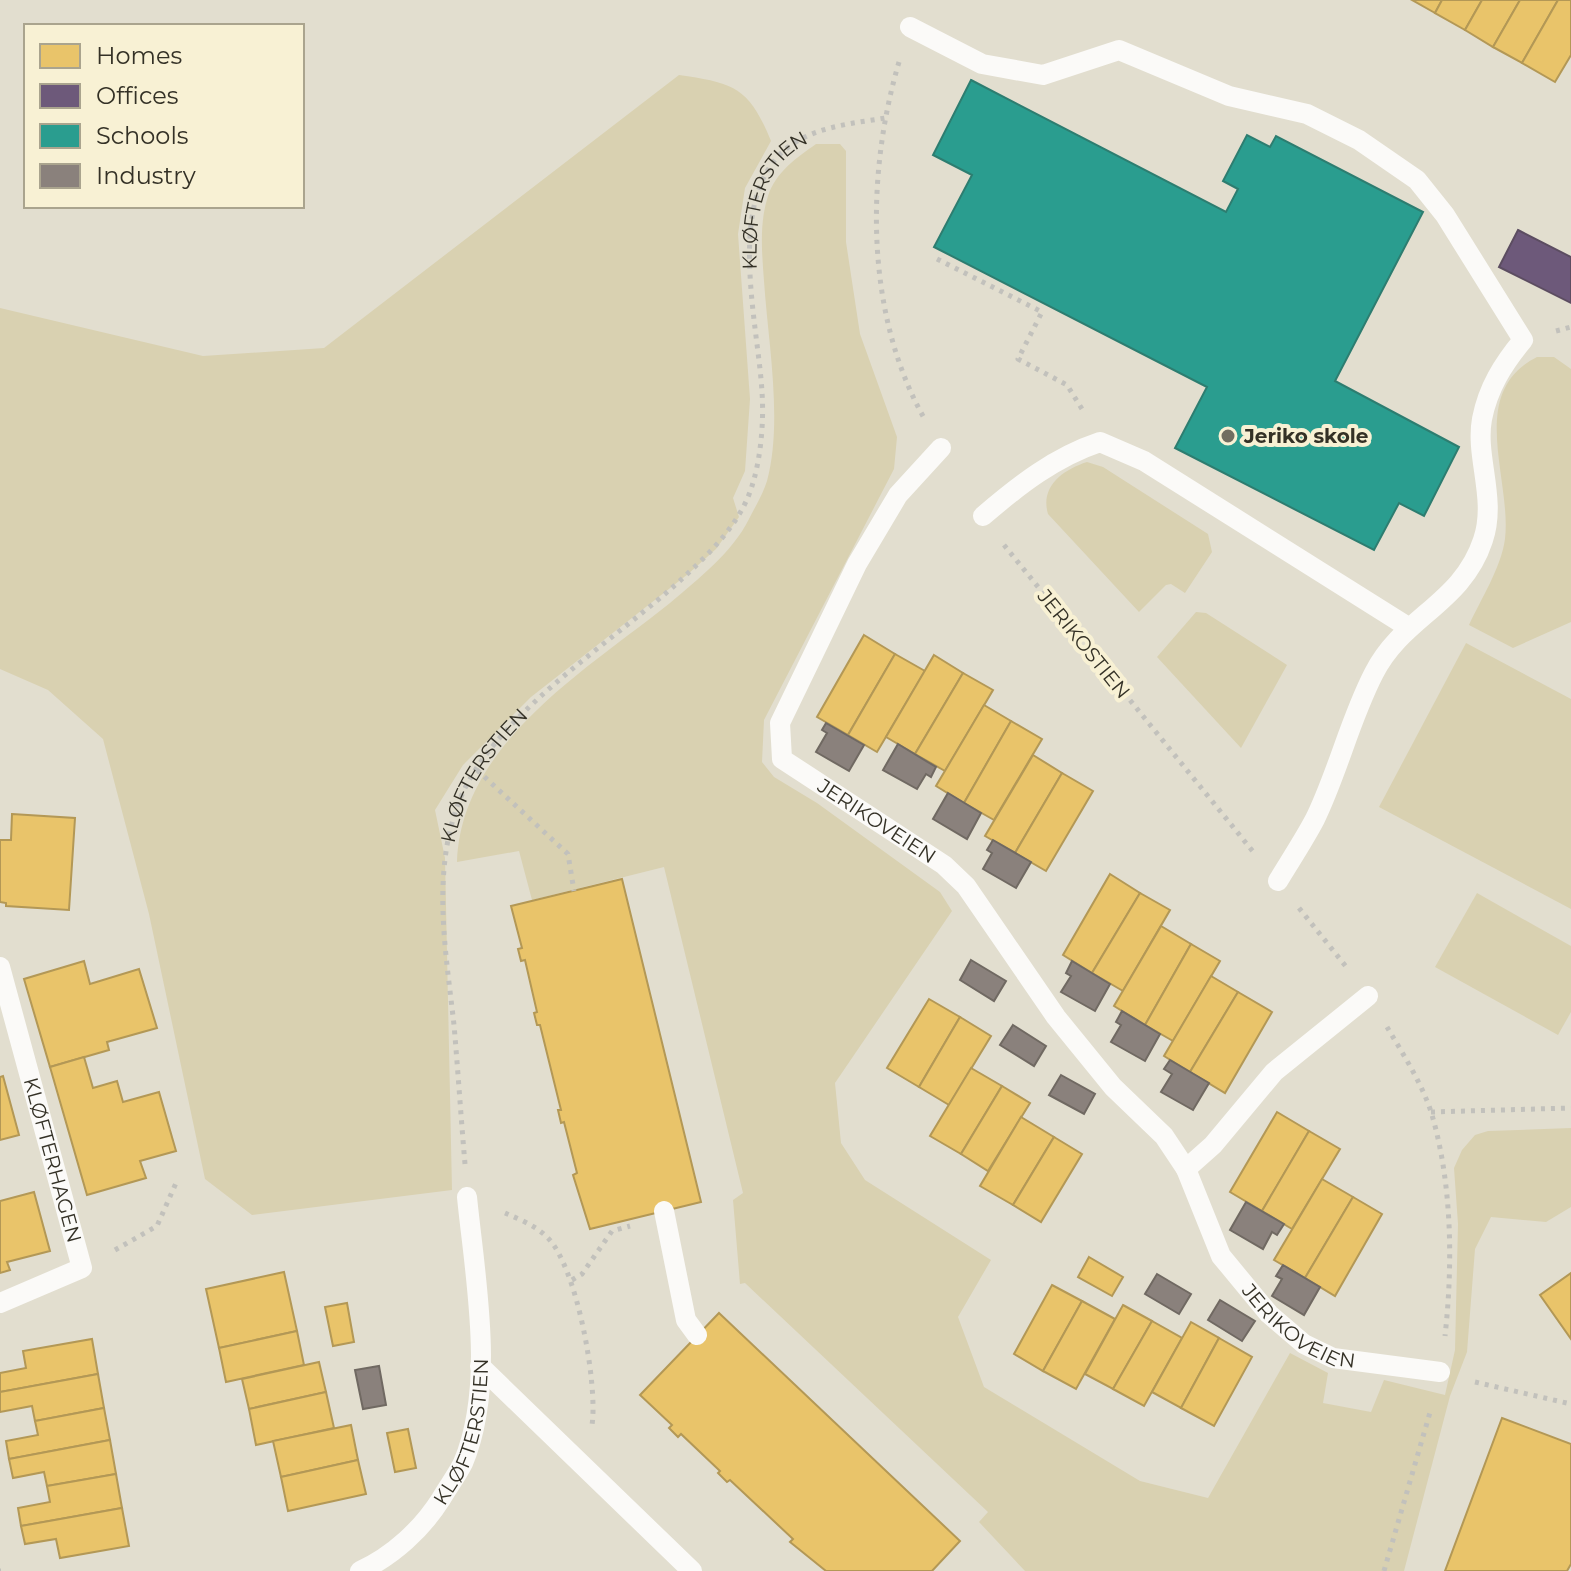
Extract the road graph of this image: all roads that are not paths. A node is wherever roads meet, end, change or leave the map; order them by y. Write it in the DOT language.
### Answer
graph roads {
  1 [pos="910,27"];
  2 [pos="941,448"];
  3 [pos="983,516"];
  4 [pos="1408,627"];
  5 [pos="1278,881"];
  6 [pos="0,967"];
  7 [pos="1368,996"];
  8 [pos="1186,1169"];
  9 [pos="467,1197"];
  10 [pos="664,1211"];
  11 [pos="0,1303"];
  12 [pos="697,1335"];
  13 [pos="480,1366"];
  14 [pos="1440,1372"];
  15 [pos="360,1571"];
  16 [pos="692,1571"];
  1 -- 4 [label="lane"];
  2 -- 8 [label="lane, JERIKOVEIEN"];
  3 -- 4 [label="lane"];
  4 -- 5 [label="lane"];
  6 -- 11 [label="lane, KLØFTERHAGEN"];
  7 -- 8 [label="lane"];
  8 -- 14 [label="lane, JERIKOVEIEN"];
  9 -- 13 [label="lane, KLØFTERSTIEN"];
  10 -- 12 [label="lane"];
  13 -- 15 [label="lane, KLØFTERSTIEN"];
  13 -- 16 [label="lane"];
}
